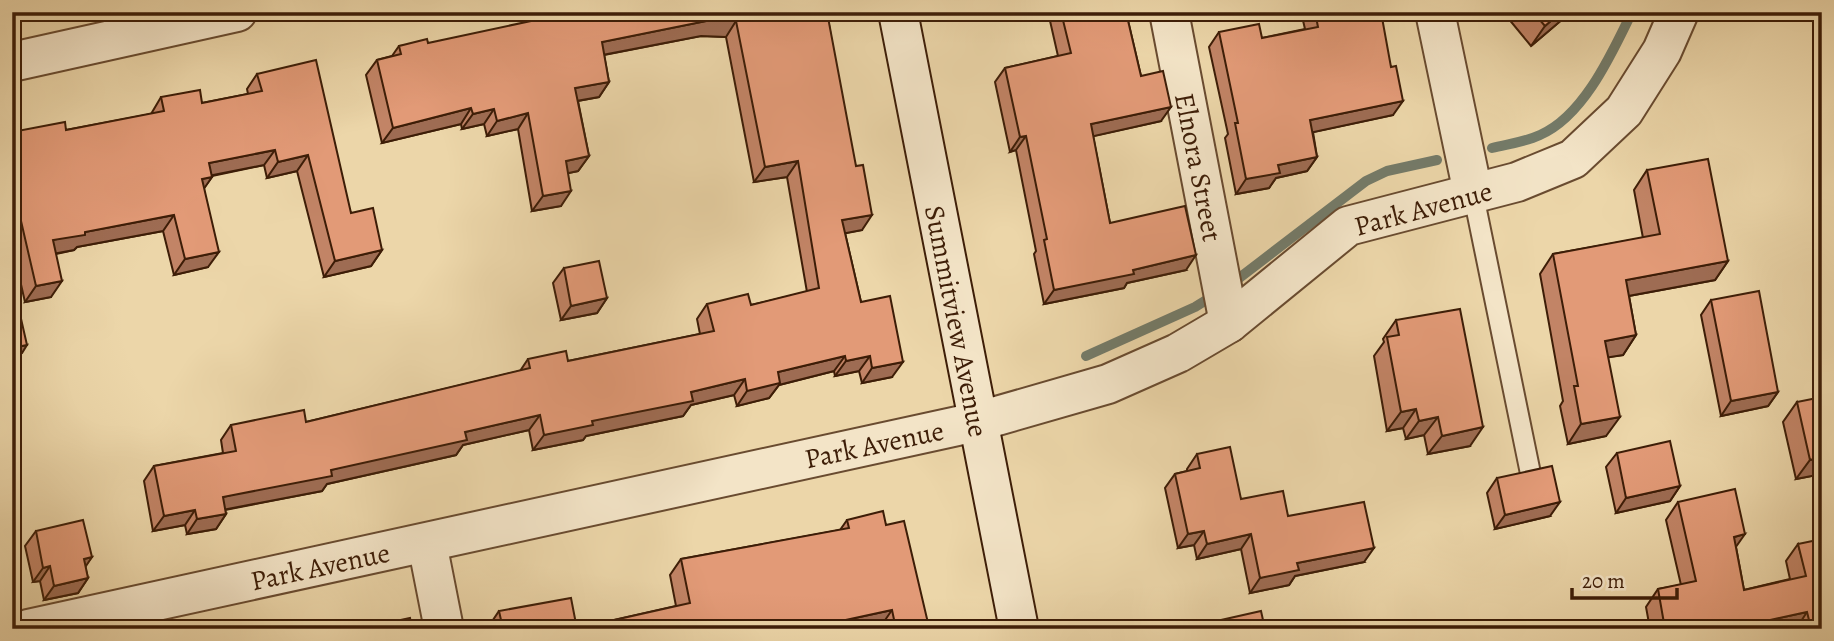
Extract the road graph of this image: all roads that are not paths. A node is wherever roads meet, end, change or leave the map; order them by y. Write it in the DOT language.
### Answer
graph roads {
  1 [pos="237,12"];
  2 [pos="898,12"];
  3 [pos="1169,12"];
  4 [pos="1435,12"];
  5 [pos="1679,12"];
  6 [pos="12,62"];
  7 [pos="1473,193"];
  8 [pos="1225,301"];
  9 [pos="976,422"];
  10 [pos="1530,471"];
  11 [pos="427,543"];
  12 [pos="27,629"];
  13 [pos="444,629"];
  14 [pos="1019,629"];
  1 -- 6 [label="street"];
  2 -- 9 [label="street, Summitview Avenue"];
  3 -- 8 [label="street, Elnora Street"];
  4 -- 7 [label="street"];
  5 -- 7 [label="street, Park Avenue"];
  7 -- 8 [label="street, Park Avenue"];
  7 -- 10 [label="lane"];
  8 -- 9 [label="street, Park Avenue"];
  9 -- 11 [label="street, Park Avenue"];
  9 -- 14 [label="street, Summitview Avenue"];
  11 -- 12 [label="street, Park Avenue"];
  11 -- 13 [label="street"];
}
